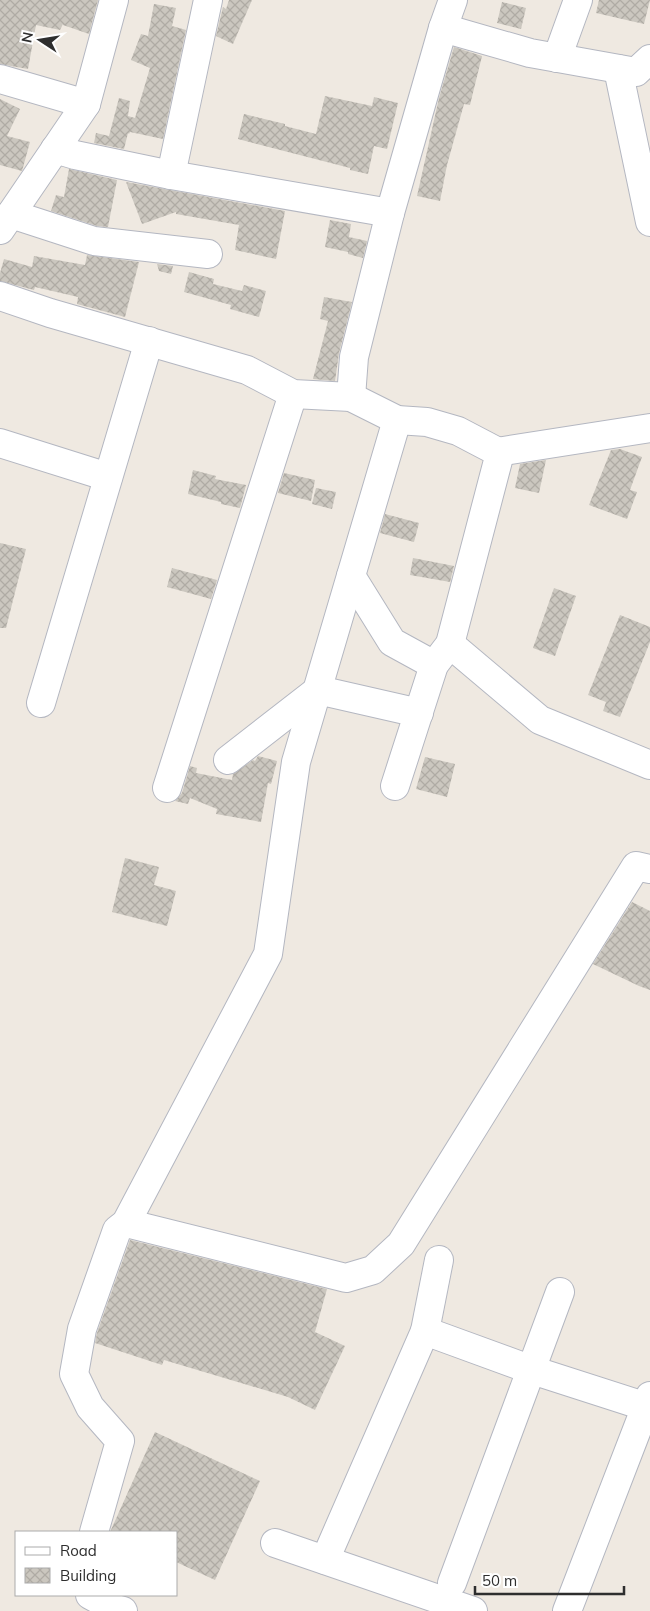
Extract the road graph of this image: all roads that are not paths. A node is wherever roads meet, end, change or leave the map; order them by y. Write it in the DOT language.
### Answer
graph roads {
  1 [pos="114,0"];
  2 [pos="208,0"];
  3 [pos="453,0"];
  4 [pos="578,0"];
  5 [pos="443,28"];
  6 [pos="558,58"];
  7 [pos="650,59"];
  8 [pos="618,69"];
  9 [pos="0,79"];
  10 [pos="86,104"];
  11 [pos="55,149"];
  12 [pos="171,175"];
  13 [pos="390,213"];
  14 [pos="5,222"];
  15 [pos="650,222"];
  16 [pos="208,254"];
  17 [pos="0,296"];
  18 [pos="149,341"];
  19 [pos="293,394"];
  20 [pos="351,397"];
  21 [pos="397,420"];
  22 [pos="650,428"];
  23 [pos="0,443"];
  24 [pos="497,452"];
  25 [pos="108,477"];
  26 [pos="351,576"];
  27 [pos="442,654"];
  28 [pos="318,690"];
  29 [pos="41,703"];
  30 [pos="419,713"];
  31 [pos="228,760"];
  32 [pos="650,765"];
  33 [pos="395,786"];
  34 [pos="167,788"];
  35 [pos="650,869"];
  36 [pos="126,1223"];
  37 [pos="439,1260"];
  38 [pos="560,1292"];
  39 [pos="425,1331"];
  40 [pos="532,1370"];
  41 [pos="649,1403"];
  42 [pos="94,1531"];
  43 [pos="274,1543"];
  44 [pos="325,1560"];
  45 [pos="452,1583"];
  46 [pos="92,1596"];
  47 [pos="119,1610"];
  48 [pos="473,1611"];
  49 [pos="567,1611"];
  1 -- 10 [label="street"];
  2 -- 12 [label="street"];
  3 -- 5 [label="street"];
  4 -- 6 [label="street"];
  5 -- 6 [label="street"];
  5 -- 13 [label="street"];
  6 -- 8 [label="street"];
  7 -- 8 [label="street"];
  8 -- 15 [label="street"];
  9 -- 10 [label="street"];
  10 -- 11 [label="street"];
  11 -- 12 [label="street"];
  11 -- 14 [label="street"];
  12 -- 13 [label="street"];
  13 -- 20 [label="street"];
  14 -- 16 [label="street"];
  17 -- 18 [label="street"];
  18 -- 19 [label="street"];
  18 -- 25 [label="street"];
  19 -- 20 [label="street"];
  19 -- 34 [label="street"];
  20 -- 21 [label="street"];
  21 -- 24 [label="street"];
  21 -- 26 [label="street"];
  22 -- 24 [label="street"];
  23 -- 25 [label="street"];
  24 -- 27 [label="street"];
  25 -- 29 [label="street"];
  26 -- 27 [label="street"];
  26 -- 28 [label="street"];
  27 -- 30 [label="street"];
  27 -- 32 [label="street"];
  28 -- 30 [label="street"];
  28 -- 31 [label="street"];
  28 -- 36 [label="street"];
  30 -- 33 [label="street"];
  35 -- 36 [label="street"];
  36 -- 42 [label="street"];
  37 -- 39 [label="street"];
  38 -- 40 [label="street"];
  39 -- 40 [label="street"];
  39 -- 44 [label="street"];
  40 -- 41 [label="street"];
  40 -- 45 [label="street"];
  41 -- 49 [label="street"];
  43 -- 44 [label="street"];
  44 -- 48 [label="street"];
  46 -- 47 [label="street"];
}
